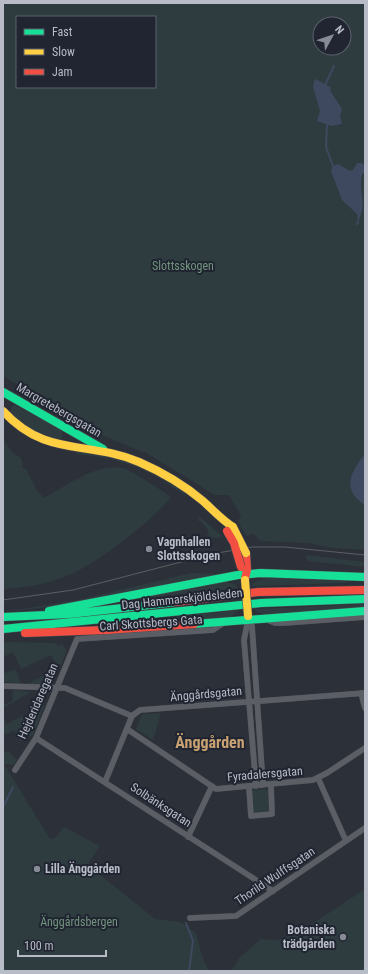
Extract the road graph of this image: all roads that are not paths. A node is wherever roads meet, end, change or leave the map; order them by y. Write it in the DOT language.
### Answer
graph roads {
  1 [pos="3,392"];
  2 [pos="3,411"];
  3 [pos="104,450"];
  4 [pos="230,529"];
  5 [pos="245,570"];
  6 [pos="365,578"];
  7 [pos="365,590"];
  8 [pos="365,599"];
  9 [pos="365,611"];
  10 [pos="365,616"];
  11 [pos="3,617"];
  12 [pos="12,617"];
  13 [pos="248,618"];
  14 [pos="263,618"];
  15 [pos="225,622"];
  16 [pos="3,630"];
  17 [pos="77,639"];
  18 [pos="255,665"];
  19 [pos="245,666"];
  20 [pos="3,686"];
  21 [pos="57,688"];
  22 [pos="363,693"];
  23 [pos="257,701"];
  24 [pos="249,702"];
  25 [pos="365,708"];
  26 [pos="132,716"];
  27 [pos="127,729"];
  28 [pos="36,738"];
  29 [pos="252,743"];
  30 [pos="260,743"];
  31 [pos="365,748"];
  32 [pos="15,770"];
  33 [pos="318,778"];
  34 [pos="105,782"];
  35 [pos="263,785"];
  36 [pos="271,785"];
  37 [pos="212,786"];
  38 [pos="248,786"];
  39 [pos="256,786"];
  40 [pos="365,828"];
  41 [pos="188,837"];
  42 [pos="346,841"];
  43 [pos="273,891"];
  44 [pos="190,918"];
  1 -- 3 [label="main road, Margretebergsgatan"];
  2 -- 3 [label="main road, Margretebergsgatan"];
  3 -- 4 [label="main road, Margretebergsgatan"];
  4 -- 5 [label="main road, Margretebergsgatan, bridge"];
  4 -- 5 [label="main road, Margretebergsgatan, bridge"];
  5 -- 6 [label="main road"];
  5 -- 12 [label="main road"];
  5 -- 13 [label="main road, Margretebergsgatan, bridge"];
  7 -- 12 [label="main road, Dag Hammarskjöldsleden"];
  8 -- 16 [label="main road, Dag Hammarskjöldsleden"];
  9 -- 14 [label="main road"];
  10 -- 14 [label="street"];
  11 -- 12 [label="main road, Dag Hammarskjöldsleden"];
  13 -- 14 [label="main road"];
  13 -- 15 [label="main road"];
  13 -- 18 [label="street"];
  13 -- 19 [label="street"];
  15 -- 16 [label="main road"];
  15 -- 17 [label="street, Carl Skottsbergs Gata"];
  17 -- 21 [label="street, Hejderidaregatan"];
  18 -- 19 [label="street"];
  18 -- 23 [label="street"];
  19 -- 24 [label="street"];
  20 -- 21 [label="street"];
  21 -- 26 [label="street"];
  21 -- 28 [label="street, Hejderidaregatan"];
  22 -- 23 [label="street, Änggårdsgatan"];
  22 -- 25 [label="street"];
  23 -- 24 [label="street, Änggårdsgatan"];
  23 -- 30 [label="street"];
  24 -- 26 [label="street, Änggårdsgatan"];
  24 -- 29 [label="street"];
  26 -- 27 [label="street"];
  27 -- 34 [label="street"];
  27 -- 37 [label="street, Fyradalersgatan"];
  28 -- 32 [label="street, Hejderidaregatan"];
  28 -- 34 [label="street, Solbänksgatan"];
  29 -- 30 [label="street"];
  29 -- 39 [label="street"];
  30 -- 35 [label="street"];
  31 -- 33 [label="street, Fyradalersgatan"];
  33 -- 36 [label="street, Fyradalersgatan"];
  33 -- 42 [label="street"];
  34 -- 41 [label="street, Solbänksgatan"];
  35 -- 36 [label="street, Fyradalersgatan"];
  35 -- 39 [label="street, Fyradalersgatan"];
  36 -- 38 [label="street"];
  37 -- 38 [label="street, Fyradalersgatan"];
  37 -- 41 [label="street"];
  38 -- 39 [label="street, Fyradalersgatan"];
  40 -- 42 [label="street, Thorild Wulffsgatan"];
  41 -- 43 [label="street, Solbänksgatan"];
  42 -- 43 [label="street, Thorild Wulffsgatan"];
  43 -- 44 [label="street, Thorild Wulffsgatan"];
}
